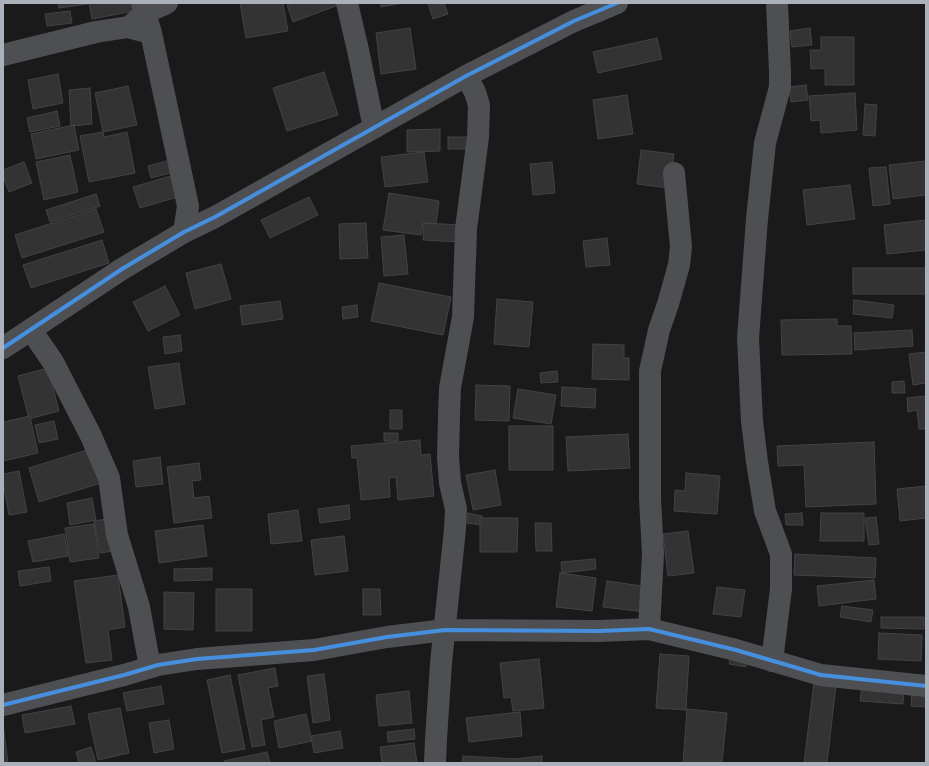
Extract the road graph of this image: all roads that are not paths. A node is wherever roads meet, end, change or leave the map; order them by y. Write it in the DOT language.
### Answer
graph roads {
  1 [pos="167,3"];
  2 [pos="347,3"];
  3 [pos="617,3"];
  4 [pos="777,3"];
  5 [pos="146,16"];
  6 [pos="3,55"];
  7 [pos="466,76"];
  8 [pos="374,128"];
  9 [pos="674,173"];
  10 [pos="188,206"];
  11 [pos="215,217"];
  12 [pos="184,232"];
  13 [pos="31,330"];
  14 [pos="3,348"];
  15 [pos="649,629"];
  16 [pos="445,630"];
  17 [pos="772,661"];
  18 [pos="150,667"];
  19 [pos="926,686"];
  20 [pos="3,705"];
  21 [pos="435,763"];
  1 -- 5 [label="street"];
  2 -- 8 [label="street"];
  3 -- 7 [label="street"];
  4 -- 17 [label="street"];
  5 -- 6 [label="street"];
  5 -- 10 [label="street"];
  7 -- 8 [label="street"];
  7 -- 16 [label="street"];
  8 -- 11 [label="street"];
  9 -- 15 [label="street"];
  10 -- 11 [label="street"];
  10 -- 12 [label="street"];
  11 -- 12 [label="street"];
  12 -- 13 [label="street"];
  13 -- 14 [label="street"];
  13 -- 18 [label="street"];
  15 -- 16 [label="street"];
  15 -- 17 [label="street"];
  16 -- 18 [label="street"];
  16 -- 21 [label="street"];
  17 -- 19 [label="street"];
  18 -- 20 [label="street"];
}
